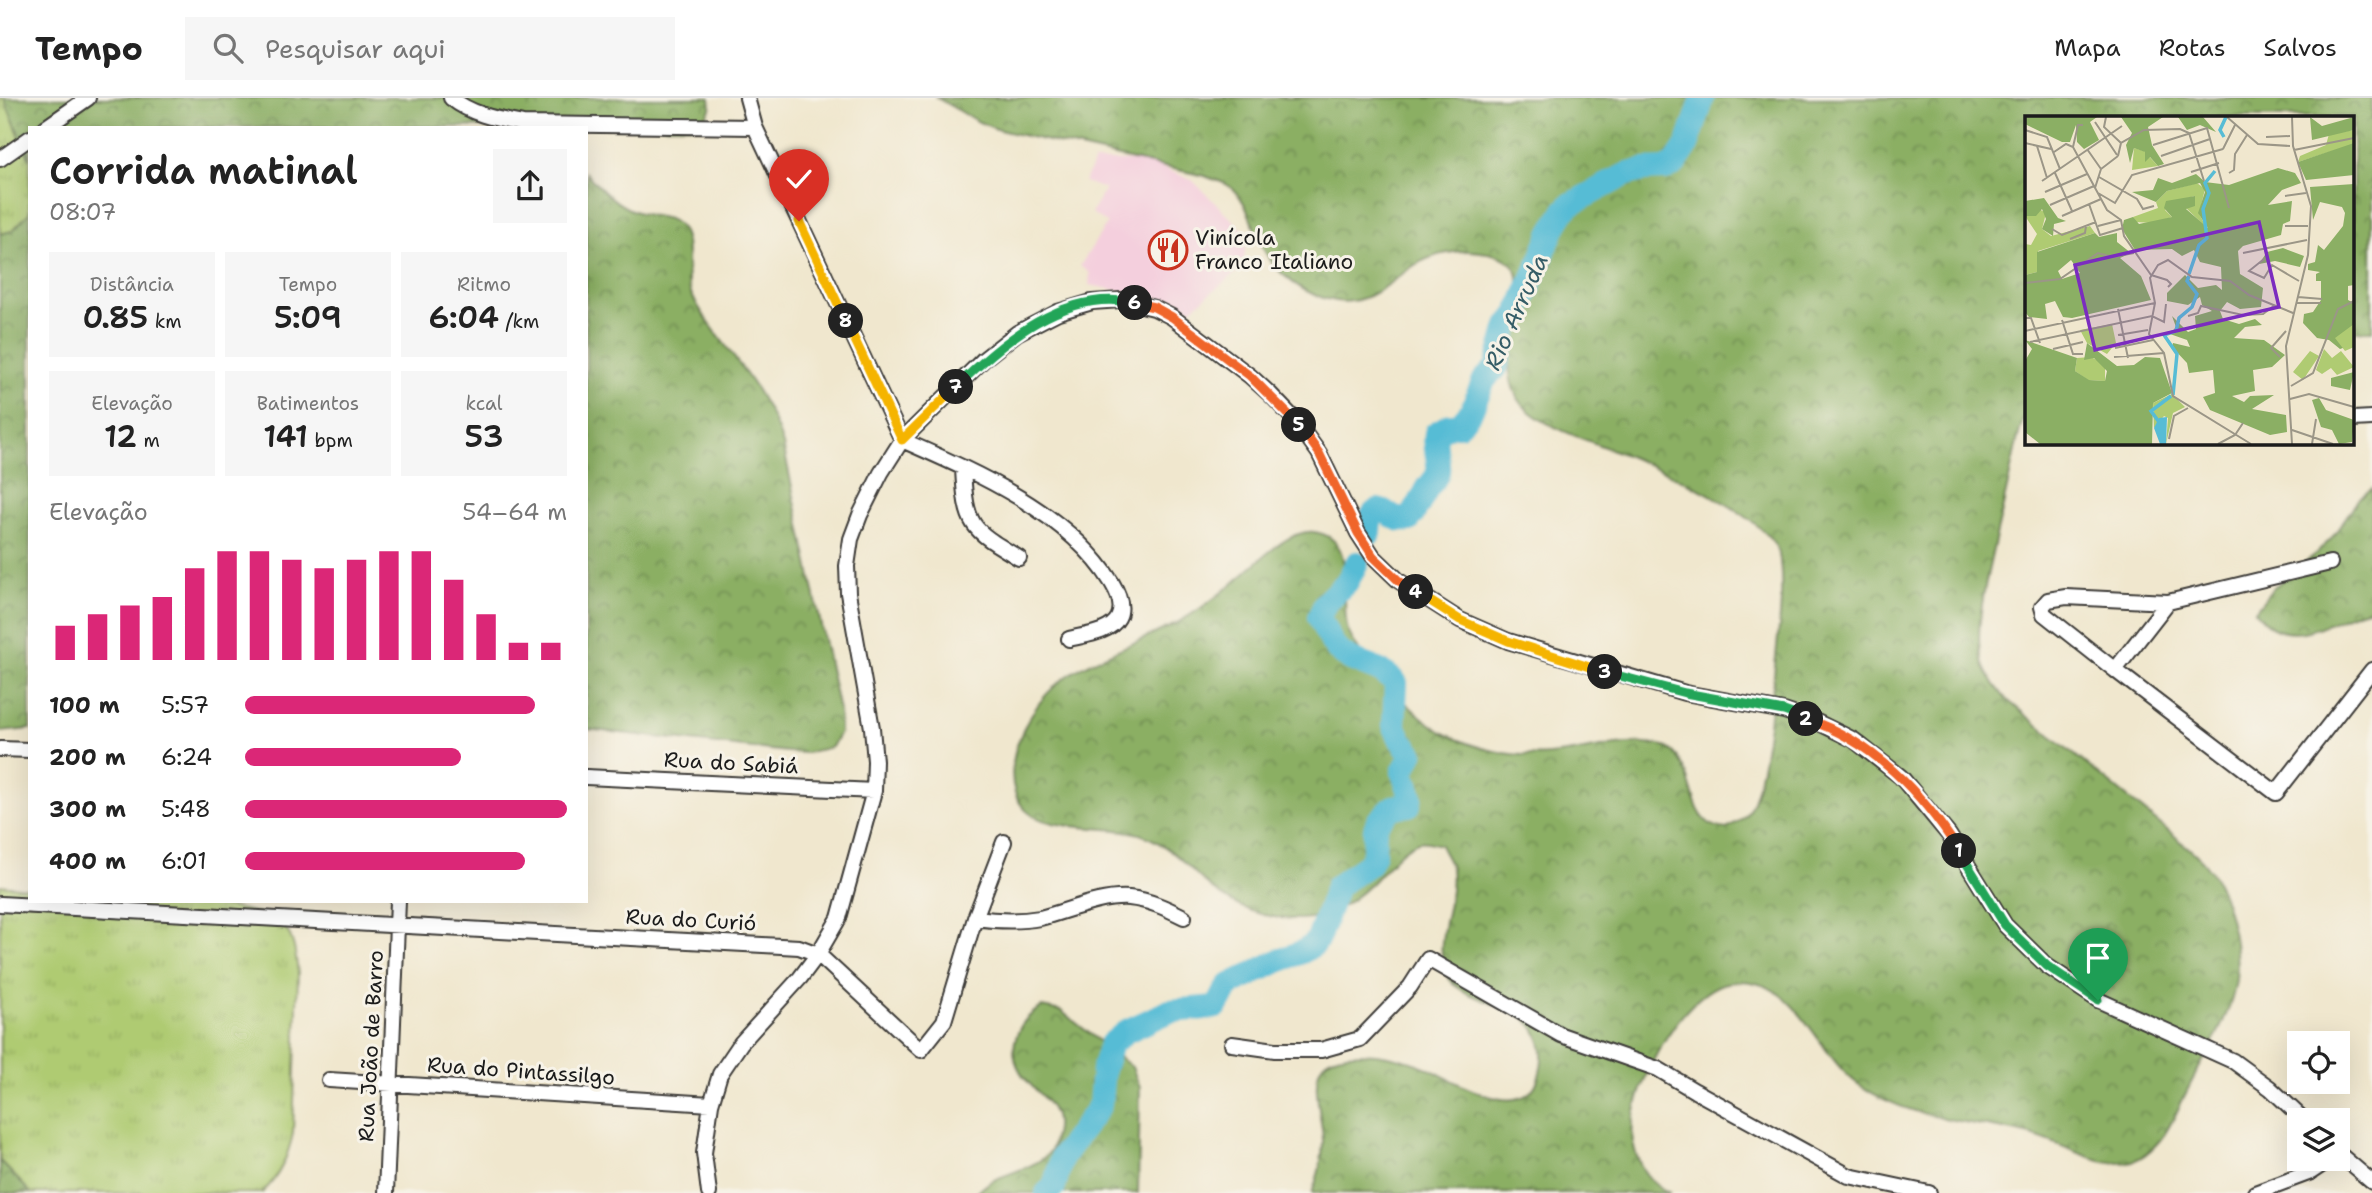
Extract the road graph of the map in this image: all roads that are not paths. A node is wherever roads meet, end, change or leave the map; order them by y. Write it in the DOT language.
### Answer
graph roads {
  1 [pos="88,98"];
  2 [pos="452,98"];
  3 [pos="747,98"];
  4 [pos="48,126"];
  5 [pos="755,127"];
  6 [pos="28,139"];
  7 [pos="0,159"];
  8 [pos="2372,418"];
  9 [pos="2354,419"];
  10 [pos="902,440"];
  11 [pos="963,469"];
  12 [pos="1019,558"];
  13 [pos="2330,563"];
  14 [pos="2168,602"];
  15 [pos="1069,639"];
  16 [pos="2115,670"];
  17 [pos="2372,670"];
  18 [pos="0,749"];
  19 [pos="28,750"];
  20 [pos="588,777"];
  21 [pos="873,791"];
  22 [pos="1004,842"];
  23 [pos="398,903"];
  24 [pos="0,904"];
  25 [pos="1184,917"];
  26 [pos="975,918"];
  27 [pos="398,925"];
  28 [pos="818,954"];
  29 [pos="1232,1044"];
  30 [pos="329,1080"];
  31 [pos="390,1083"];
  32 [pos="711,1104"];
  33 [pos="2291,1108"];
  34 [pos="2350,1165"];
  35 [pos="2313,1171"];
  36 [pos="2372,1182"];
  37 [pos="386,1193"];
  38 [pos="709,1193"];
  39 [pos="1929,1193"];
  40 [pos="2255,1193"];
  1 -- 4 [label="street"];
  2 -- 5 [label="street"];
  3 -- 5 [label="street"];
  5 -- 10 [label="street"];
  6 -- 7 [label="street"];
  8 -- 9 [label="street"];
  10 -- 11 [label="street"];
  10 -- 21 [label="street"];
  10 -- 33 [label="street"];
  11 -- 12 [label="street"];
  11 -- 15 [label="street"];
  13 -- 14 [label="street"];
  14 -- 16 [label="street"];
  14 -- 16 [label="street"];
  16 -- 17 [label="street"];
  18 -- 19 [label="street"];
  20 -- 21 [label="street, Rua do Sabiá"];
  21 -- 28 [label="street"];
  22 -- 26 [label="street"];
  23 -- 27 [label="street, Rua João de Barro"];
  24 -- 27 [label="street, Rua do Curió"];
  25 -- 26 [label="street"];
  26 -- 28 [label="street, Rua do Curió"];
  27 -- 28 [label="street, Rua do Curió"];
  27 -- 31 [label="street, Rua João de Barro"];
  28 -- 32 [label="street"];
  29 -- 39 [label="street"];
  30 -- 31 [label="street, Rua do Pintassilgo"];
  31 -- 32 [label="street, Rua do Pintassilgo"];
  31 -- 37 [label="street, Rua João de Barro"];
  32 -- 38 [label="street"];
  34 -- 36 [label="street"];
  35 -- 40 [label="street"];
}
